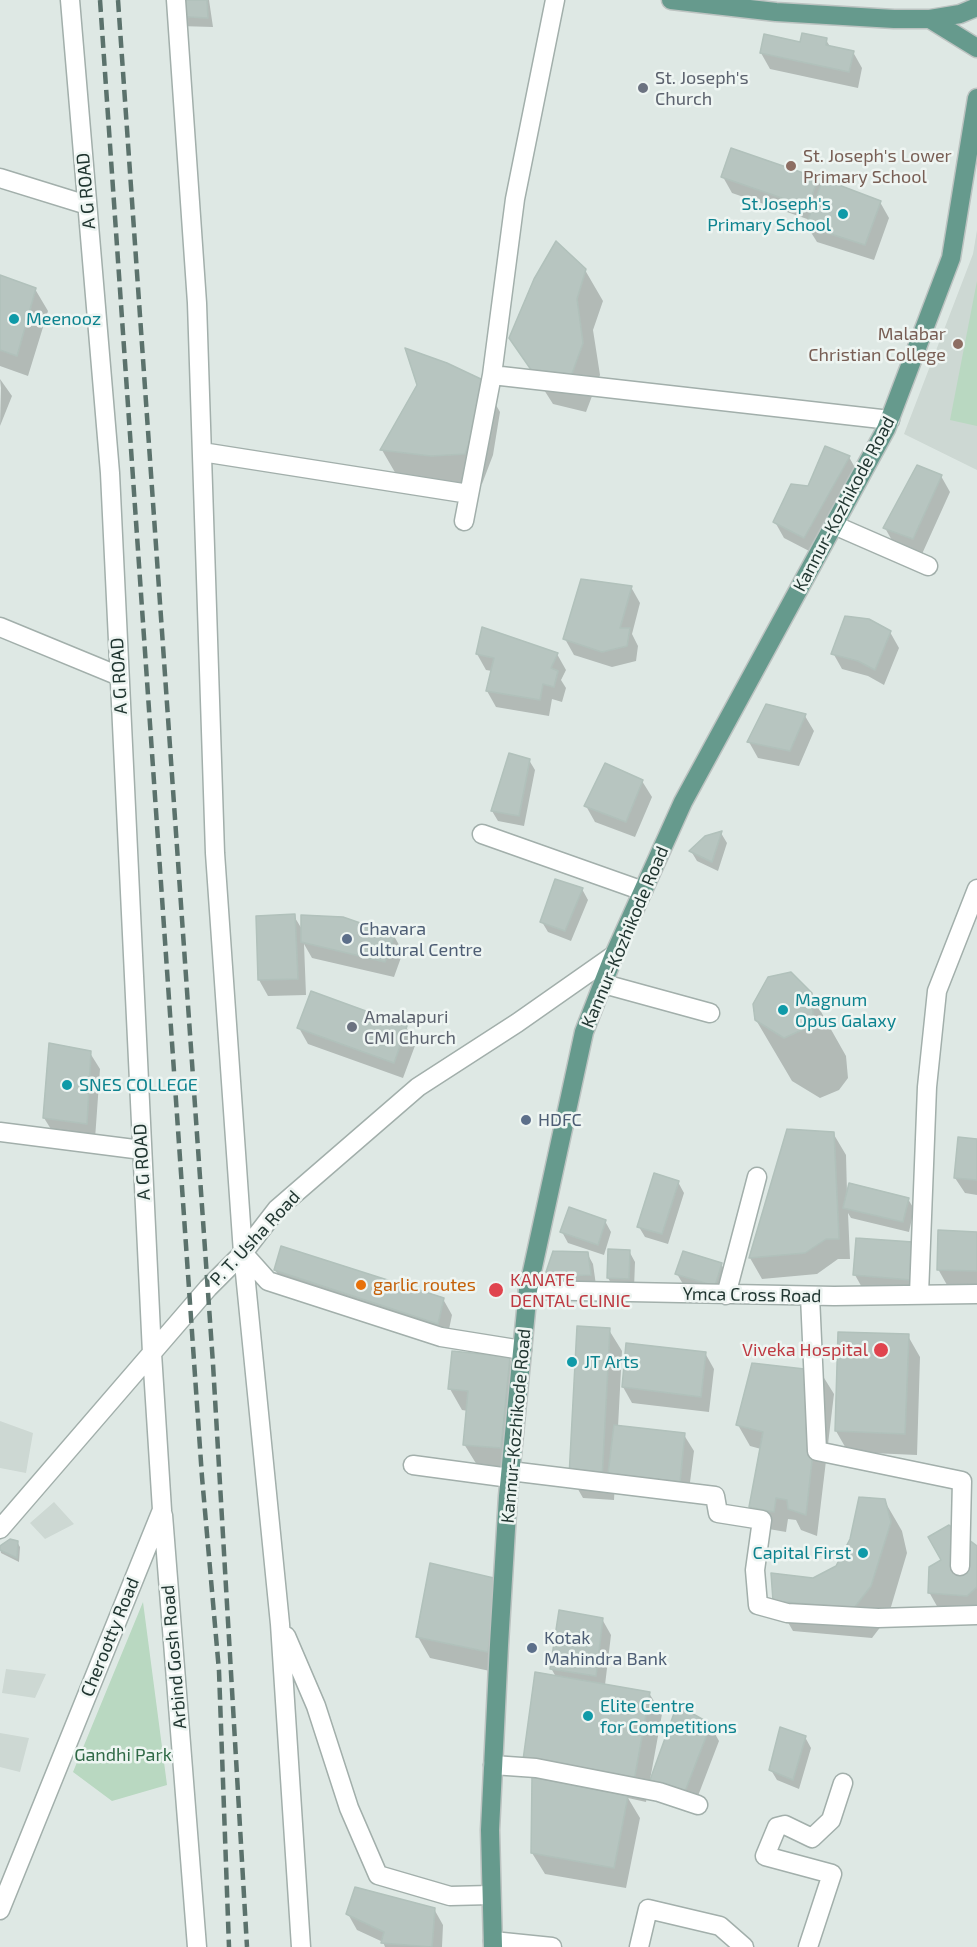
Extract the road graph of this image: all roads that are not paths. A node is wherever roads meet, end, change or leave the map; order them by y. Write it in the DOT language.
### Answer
graph roads {
  1 [pos="70,0"];
  2 [pos="176,0"];
  3 [pos="555,0"];
  4 [pos="673,0"];
  5 [pos="977,7"];
  6 [pos="930,20"];
  7 [pos="977,48"];
  8 [pos="977,98"];
  9 [pos="0,178"];
  10 [pos="87,205"];
  11 [pos="492,375"];
  12 [pos="890,420"];
  13 [pos="202,452"];
  14 [pos="469,494"];
  15 [pos="464,521"];
  16 [pos="834,525"];
  17 [pos="928,566"];
  18 [pos="0,627"];
  19 [pos="119,676"];
  20 [pos="482,834"];
  21 [pos="977,889"];
  22 [pos="643,891"];
  23 [pos="614,955"];
  24 [pos="604,984"];
  25 [pos="710,1013"];
  26 [pos="0,1132"];
  27 [pos="142,1150"];
  28 [pos="757,1177"];
  29 [pos="243,1253"];
  30 [pos="528,1290"];
  31 [pos="919,1294"];
  32 [pos="977,1294"];
  33 [pos="726,1295"];
  34 [pos="810,1296"];
  35 [pos="522,1350"];
  36 [pos="152,1353"];
  37 [pos="413,1465"];
  38 [pos="510,1474"];
  39 [pos="162,1510"];
  40 [pos="0,1529"];
  41 [pos="960,1566"];
  42 [pos="977,1615"];
  43 [pos="280,1624"];
  44 [pos="493,1765"];
  45 [pos="843,1783"];
  46 [pos="698,1805"];
  47 [pos="491,1895"];
  48 [pos="0,1910"];
  49 [pos="493,1944"];
  50 [pos="197,1947"];
  51 [pos="301,1947"];
  52 [pos="552,1947"];
  53 [pos="639,1947"];
  54 [pos="744,1947"];
  55 [pos="808,1947"];
  1 -- 10 [label="street, A G ROAD"];
  2 -- 13 [label="street"];
  3 -- 11 [label="street"];
  4 -- 6 [label="main road"];
  5 -- 6 [label="main road"];
  6 -- 7 [label="main road"];
  8 -- 12 [label="main road, Kannur-Kozhikode Road"];
  9 -- 10 [label="street"];
  10 -- 19 [label="street, A G ROAD"];
  11 -- 12 [label="street"];
  11 -- 14 [label="street"];
  12 -- 16 [label="main road, Kannur-Kozhikode Road"];
  13 -- 14 [label="street"];
  13 -- 29 [label="street"];
  14 -- 15 [label="street"];
  16 -- 17 [label="street"];
  16 -- 22 [label="main road, Kannur-Kozhikode Road"];
  18 -- 19 [label="street"];
  19 -- 27 [label="street, A G ROAD"];
  20 -- 22 [label="street"];
  21 -- 31 [label="street"];
  22 -- 23 [label="main road, Kannur-Kozhikode Road"];
  23 -- 24 [label="main road, Kannur-Kozhikode Road"];
  23 -- 29 [label="street, P. T. Usha Road"];
  24 -- 25 [label="street"];
  24 -- 30 [label="main road, Kannur-Kozhikode Road"];
  26 -- 27 [label="street"];
  27 -- 36 [label="street, A G ROAD"];
  28 -- 33 [label="street"];
  29 -- 35 [label="street"];
  29 -- 36 [label="street, P. T. Usha Road"];
  29 -- 43 [label="street"];
  30 -- 33 [label="street, Ymca Cross Road"];
  30 -- 35 [label="main road, Kannur-Kozhikode Road"];
  31 -- 32 [label="street, Ymca Cross Road"];
  31 -- 34 [label="street, Ymca Cross Road"];
  33 -- 34 [label="street, Ymca Cross Road"];
  34 -- 41 [label="street"];
  35 -- 38 [label="main road, Kannur-Kozhikode Road"];
  36 -- 39 [label="street, Cherootty Road"];
  36 -- 40 [label="street, P. T. Usha Road"];
  37 -- 38 [label="street"];
  38 -- 42 [label="street"];
  38 -- 44 [label="main road, Kannur-Kozhikode Road"];
  39 -- 48 [label="street, Cherootty Road"];
  39 -- 50 [label="street, Arbind Gosh Road"];
  43 -- 47 [label="street"];
  43 -- 51 [label="street"];
  44 -- 46 [label="street"];
  44 -- 47 [label="main road, Kannur-Kozhikode Road"];
  45 -- 55 [label="street"];
  47 -- 49 [label="main road, Kannur-Kozhikode Road"];
  49 -- 52 [label="street"];
  53 -- 54 [label="street"];
}
